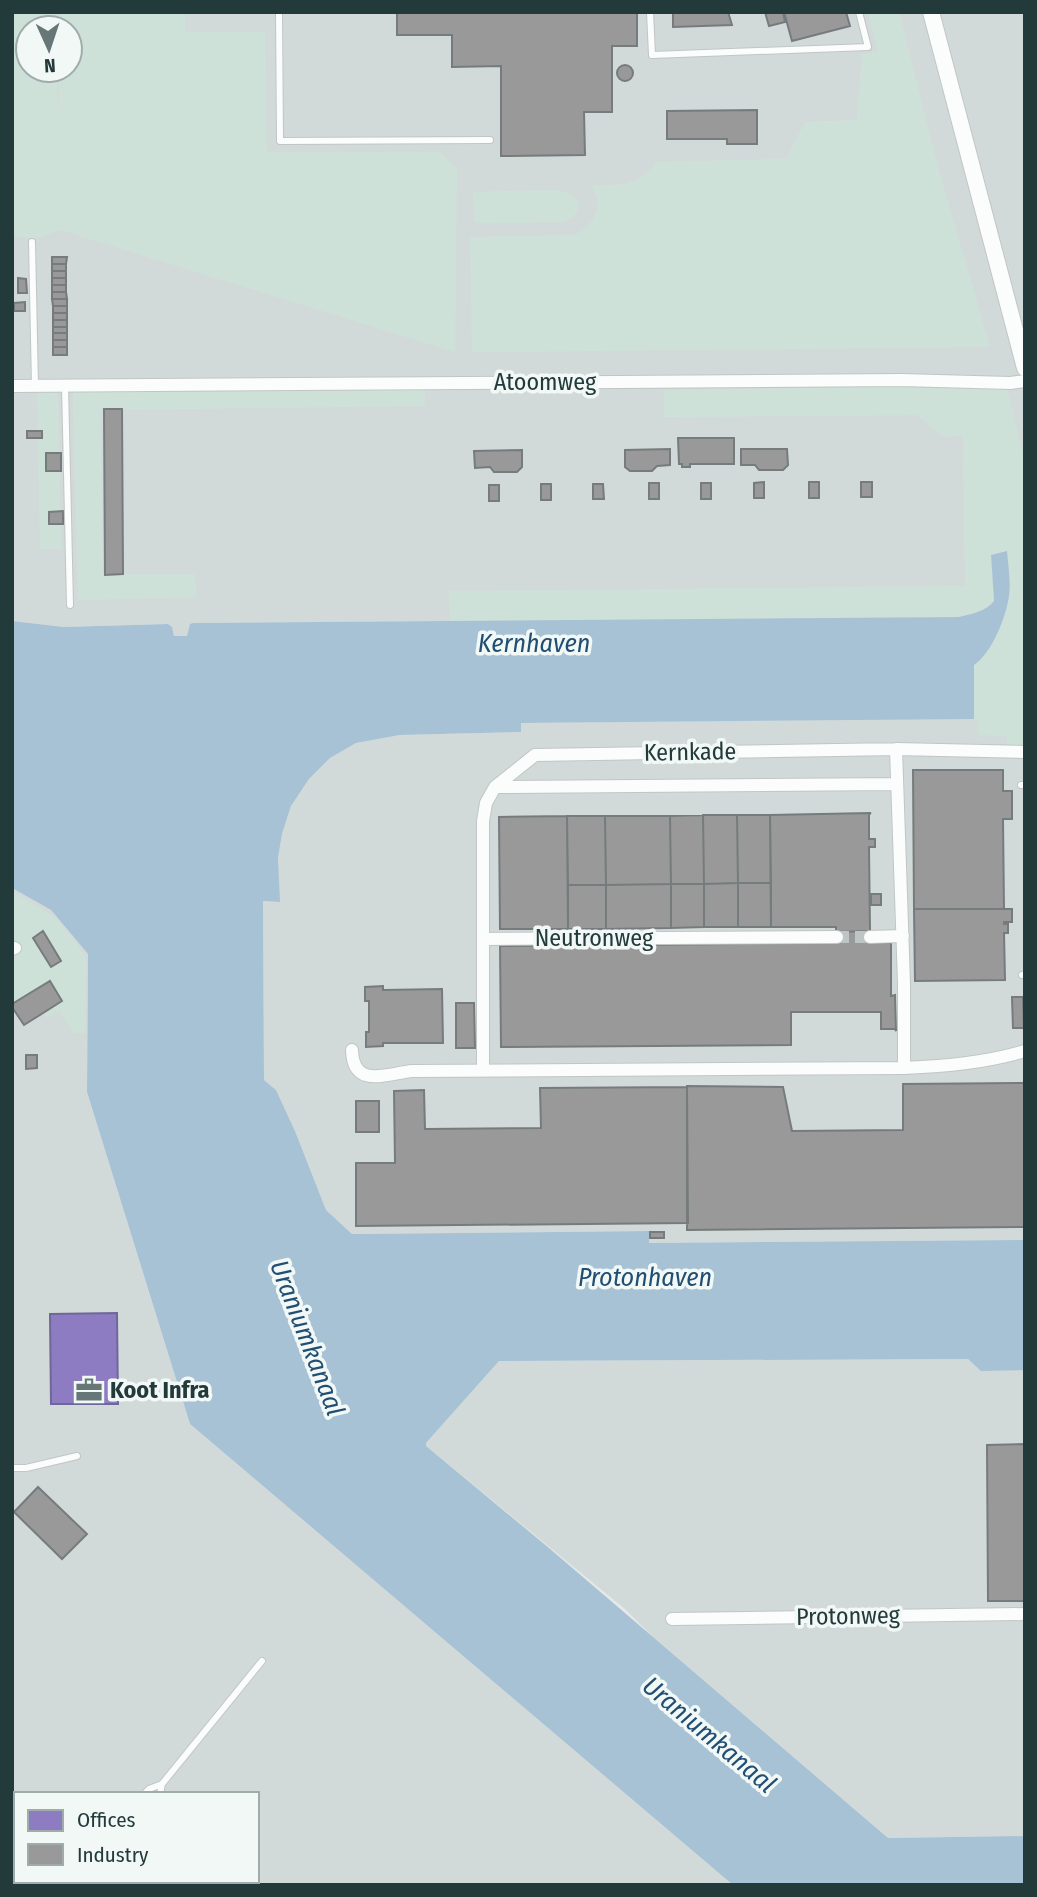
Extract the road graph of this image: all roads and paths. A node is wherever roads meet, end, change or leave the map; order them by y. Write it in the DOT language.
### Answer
graph roads {
  1 [pos="279,12"];
  2 [pos="650,12"];
  3 [pos="859,12"];
  4 [pos="931,12"];
  5 [pos="490,140"];
  6 [pos="32,242"];
  7 [pos="1025,368"];
  8 [pos="1025,381"];
  9 [pos="65,385"];
  10 [pos="12,386"];
  11 [pos="35,386"];
  12 [pos="70,605"];
  13 [pos="896,749"];
  14 [pos="1025,752"];
  15 [pos="897,784"];
  16 [pos="495,787"];
  17 [pos="903,936"];
  18 [pos="836,937"];
  19 [pos="870,937"];
  20 [pos="483,939"];
  21 [pos="352,1050"];
  22 [pos="1025,1051"];
  23 [pos="904,1068"];
  24 [pos="483,1070"];
  25 [pos="77,1456"];
  26 [pos="12,1468"];
  27 [pos="1025,1614"];
  28 [pos="672,1619"];
  29 [pos="262,1661"];
  30 [pos="162,1784"];
  31 [pos="146,1792"];
  32 [pos="160,1792"];
  1 -- 5 [label="lane"];
  2 -- 3 [label="lane"];
  4 -- 7 [label="street"];
  6 -- 11 [label="lane"];
  8 -- 9 [label="street, Atoomweg"];
  9 -- 11 [label="street, Atoomweg"];
  9 -- 12 [label="lane"];
  10 -- 11 [label="street, Atoomweg"];
  13 -- 14 [label="street, Kernkade"];
  13 -- 15 [label="street"];
  13 -- 16 [label="street, Kernkade"];
  15 -- 16 [label="street, Kernkade"];
  15 -- 17 [label="street"];
  16 -- 20 [label="street"];
  17 -- 19 [label="street"];
  17 -- 23 [label="street"];
  18 -- 20 [label="street, Neutronweg"];
  20 -- 24 [label="street"];
  21 -- 24 [label="street"];
  22 -- 23 [label="street"];
  23 -- 24 [label="street"];
  25 -- 26 [label="lane"];
  27 -- 28 [label="street, Protonweg"];
  29 -- 30 [label="lane"];
  30 -- 31 [label="lane"];
  30 -- 32 [label="lane"];
}
